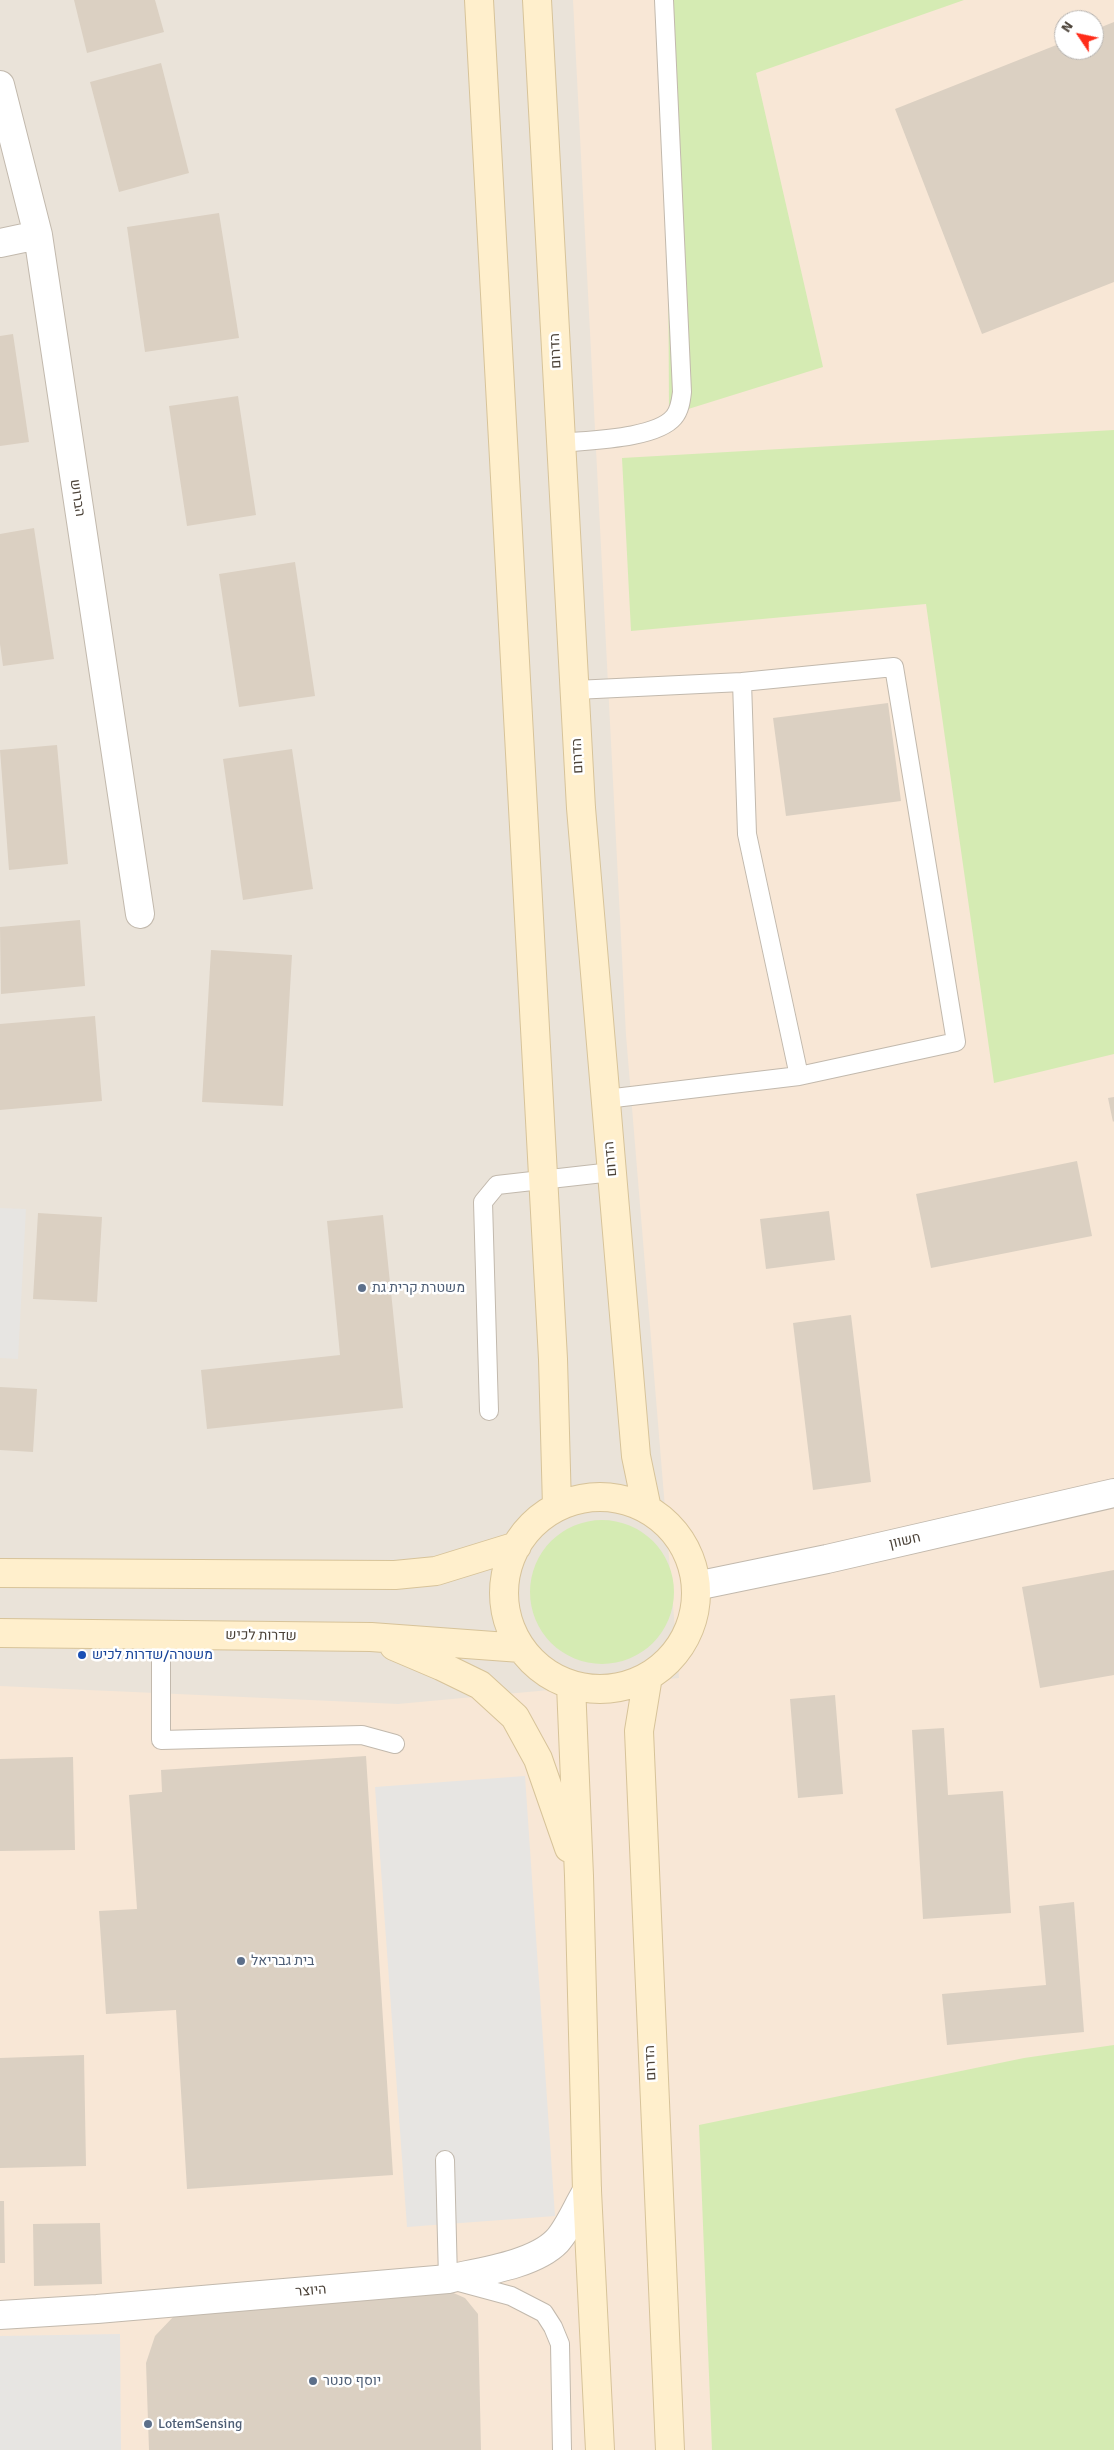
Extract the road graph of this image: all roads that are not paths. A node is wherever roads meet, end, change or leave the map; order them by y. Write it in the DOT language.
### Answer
graph roads {
  1 [pos="479,0"];
  2 [pos="537,0"];
  3 [pos="664,0"];
  4 [pos="0,85"];
  5 [pos="38,236"];
  6 [pos="0,243"];
  7 [pos="561,443"];
  8 [pos="742,682"];
  9 [pos="575,690"];
  10 [pos="140,914"];
  11 [pos="800,1076"];
  12 [pos="606,1098"];
  13 [pos="612,1172"];
  14 [pos="543,1180"];
  15 [pos="489,1412"];
  16 [pos="1114,1493"];
  17 [pos="557,1507"];
  18 [pos="647,1509"];
  19 [pos="516,1546"];
  20 [pos="0,1573"];
  21 [pos="696,1586"];
  22 [pos="0,1633"];
  23 [pos="162,1635"];
  24 [pos="372,1637"];
  25 [pos="521,1648"];
  26 [pos="648,1676"];
  27 [pos="571,1685"];
  28 [pos="395,1744"];
  29 [pos="579,1876"];
  30 [pos="445,2160"];
  31 [pos="587,2191"];
  32 [pos="448,2279"];
  33 [pos="0,2315"];
  34 [pos="562,2450"];
  35 [pos="600,2450"];
  36 [pos="670,2450"];
  1 -- 14 [label="main road"];
  2 -- 7 [label="main road, הדרום"];
  3 -- 7 [label="lane"];
  4 -- 5 [label="street, הברוש"];
  5 -- 6 [label="street"];
  5 -- 10 [label="street, הברוש"];
  7 -- 9 [label="main road, הדרום"];
  8 -- 9 [label="lane"];
  8 -- 11 [label="lane"];
  8 -- 11 [label="lane"];
  9 -- 12 [label="main road, הדרום"];
  11 -- 12 [label="lane"];
  12 -- 13 [label="main road, הדרום"];
  13 -- 14 [label="lane"];
  13 -- 18 [label="main road, הדרום"];
  14 -- 15 [label="lane"];
  14 -- 17 [label="main road"];
  16 -- 21 [label="street, חשוון"];
  17 -- 18 [label="main road"];
  17 -- 19 [label="main road"];
  18 -- 21 [label="main road"];
  19 -- 20 [label="main road"];
  19 -- 25 [label="main road"];
  21 -- 26 [label="main road"];
  22 -- 23 [label="main road, שדרות לכיש"];
  23 -- 24 [label="main road, שדרות לכיש"];
  23 -- 28 [label="lane"];
  24 -- 25 [label="main road, שדרות לכיש"];
  24 -- 29 [label="main road"];
  25 -- 27 [label="main road"];
  26 -- 27 [label="main road"];
  26 -- 36 [label="main road, הדרום"];
  27 -- 29 [label="main road"];
  29 -- 31 [label="main road"];
  30 -- 32 [label="lane"];
  31 -- 32 [label="street, היוצר"];
  31 -- 35 [label="main road"];
  32 -- 33 [label="street, היוצר"];
  32 -- 34 [label="lane"];
}
